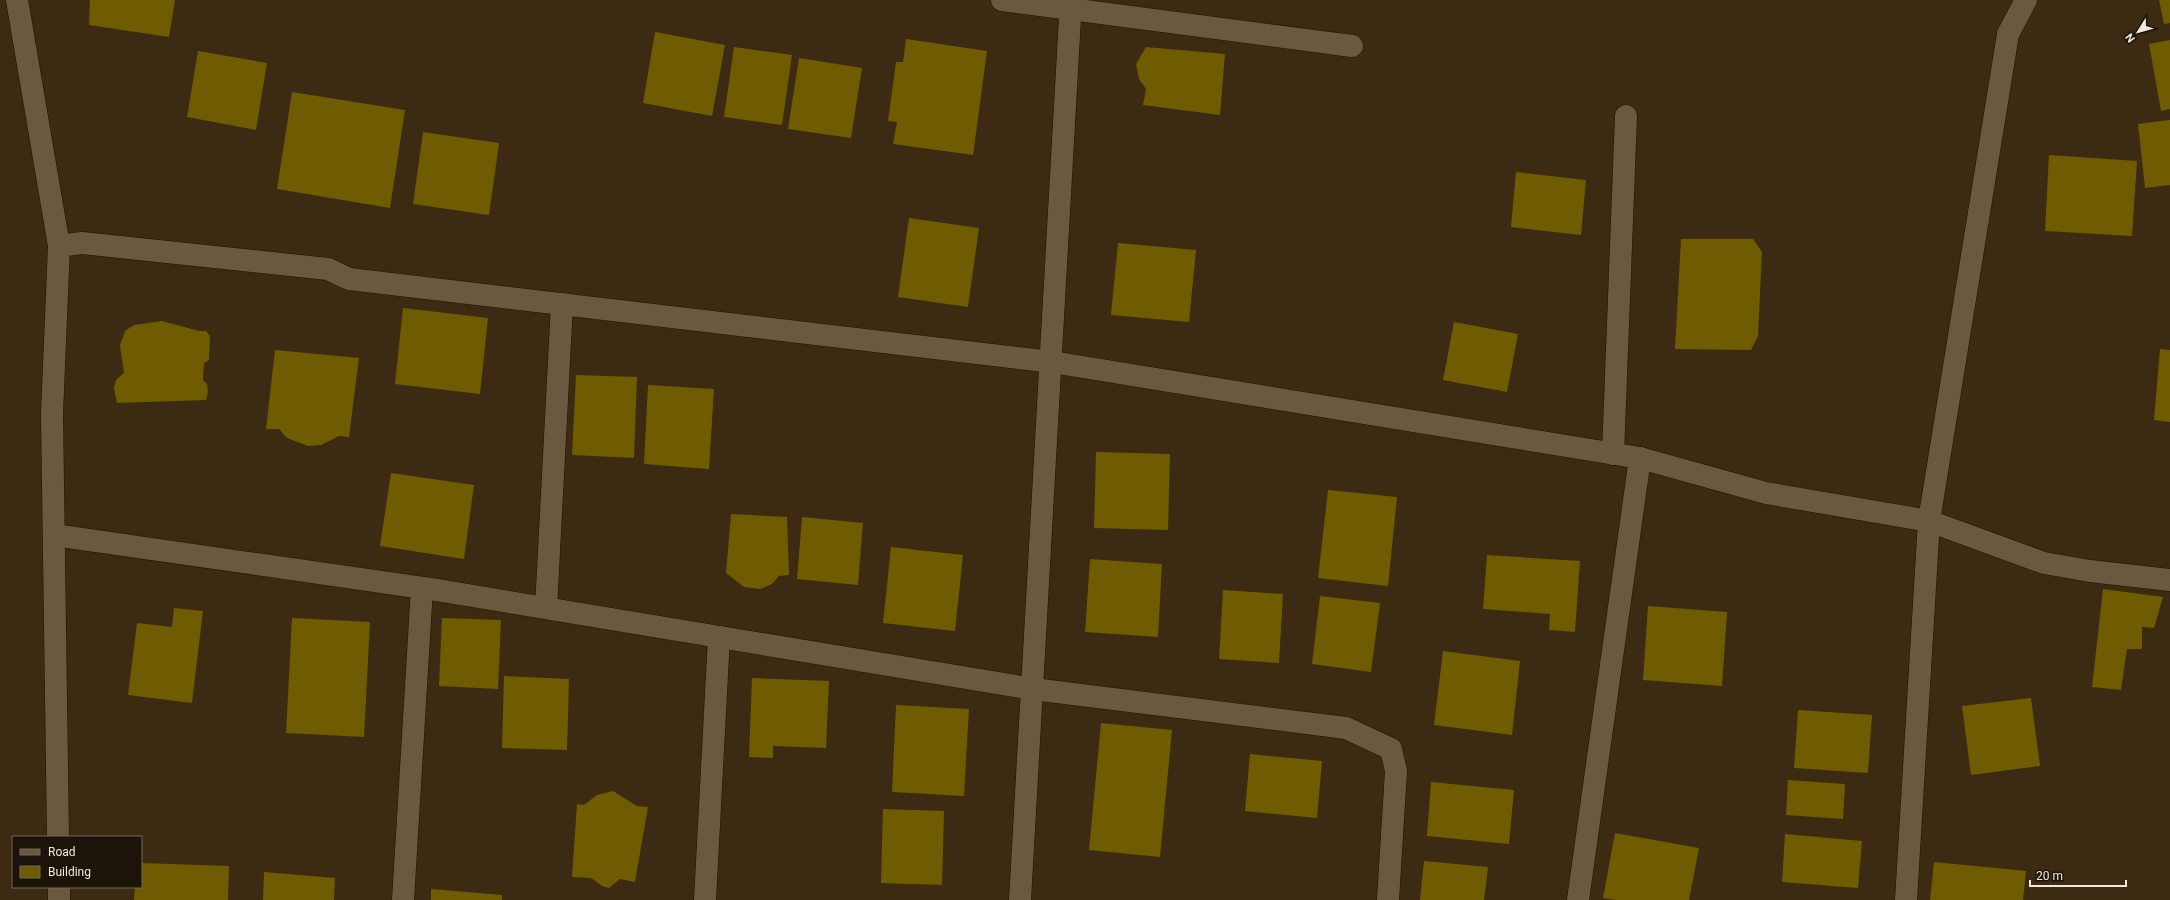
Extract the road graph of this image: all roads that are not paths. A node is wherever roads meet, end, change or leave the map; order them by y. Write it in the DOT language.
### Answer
graph roads {
  1 [pos="17,0"];
  2 [pos="1002,0"];
  3 [pos="2026,0"];
  4 [pos="1071,4"];
  5 [pos="1352,46"];
  6 [pos="1626,116"];
  7 [pos="59,246"];
  8 [pos="562,304"];
  9 [pos="1052,362"];
  10 [pos="1613,454"];
  11 [pos="1640,458"];
  12 [pos="1929,521"];
  13 [pos="54,535"];
  14 [pos="2170,580"];
  15 [pos="422,588"];
  16 [pos="546,608"];
  17 [pos="719,637"];
  18 [pos="1033,689"];
  19 [pos="58,836"];
  20 [pos="59,888"];
  21 [pos="59,900"];
  22 [pos="403,900"];
  23 [pos="705,900"];
  24 [pos="1020,900"];
  25 [pos="1388,900"];
  26 [pos="1578,900"];
  27 [pos="1906,900"];
  1 -- 7 [label="street"];
  2 -- 4 [label="street"];
  3 -- 12 [label="street"];
  4 -- 5 [label="street"];
  4 -- 9 [label="street"];
  6 -- 10 [label="street"];
  7 -- 8 [label="street"];
  7 -- 13 [label="street"];
  8 -- 9 [label="street"];
  8 -- 16 [label="street"];
  9 -- 10 [label="street"];
  9 -- 18 [label="street"];
  10 -- 11 [label="street"];
  11 -- 12 [label="street"];
  11 -- 26 [label="street"];
  12 -- 14 [label="street"];
  12 -- 27 [label="street"];
  13 -- 15 [label="street"];
  13 -- 19 [label="street"];
  15 -- 16 [label="street"];
  15 -- 22 [label="street"];
  16 -- 17 [label="street"];
  17 -- 18 [label="street"];
  17 -- 23 [label="street"];
  18 -- 24 [label="street"];
  18 -- 25 [label="street"];
  20 -- 21 [label="street"];
}
